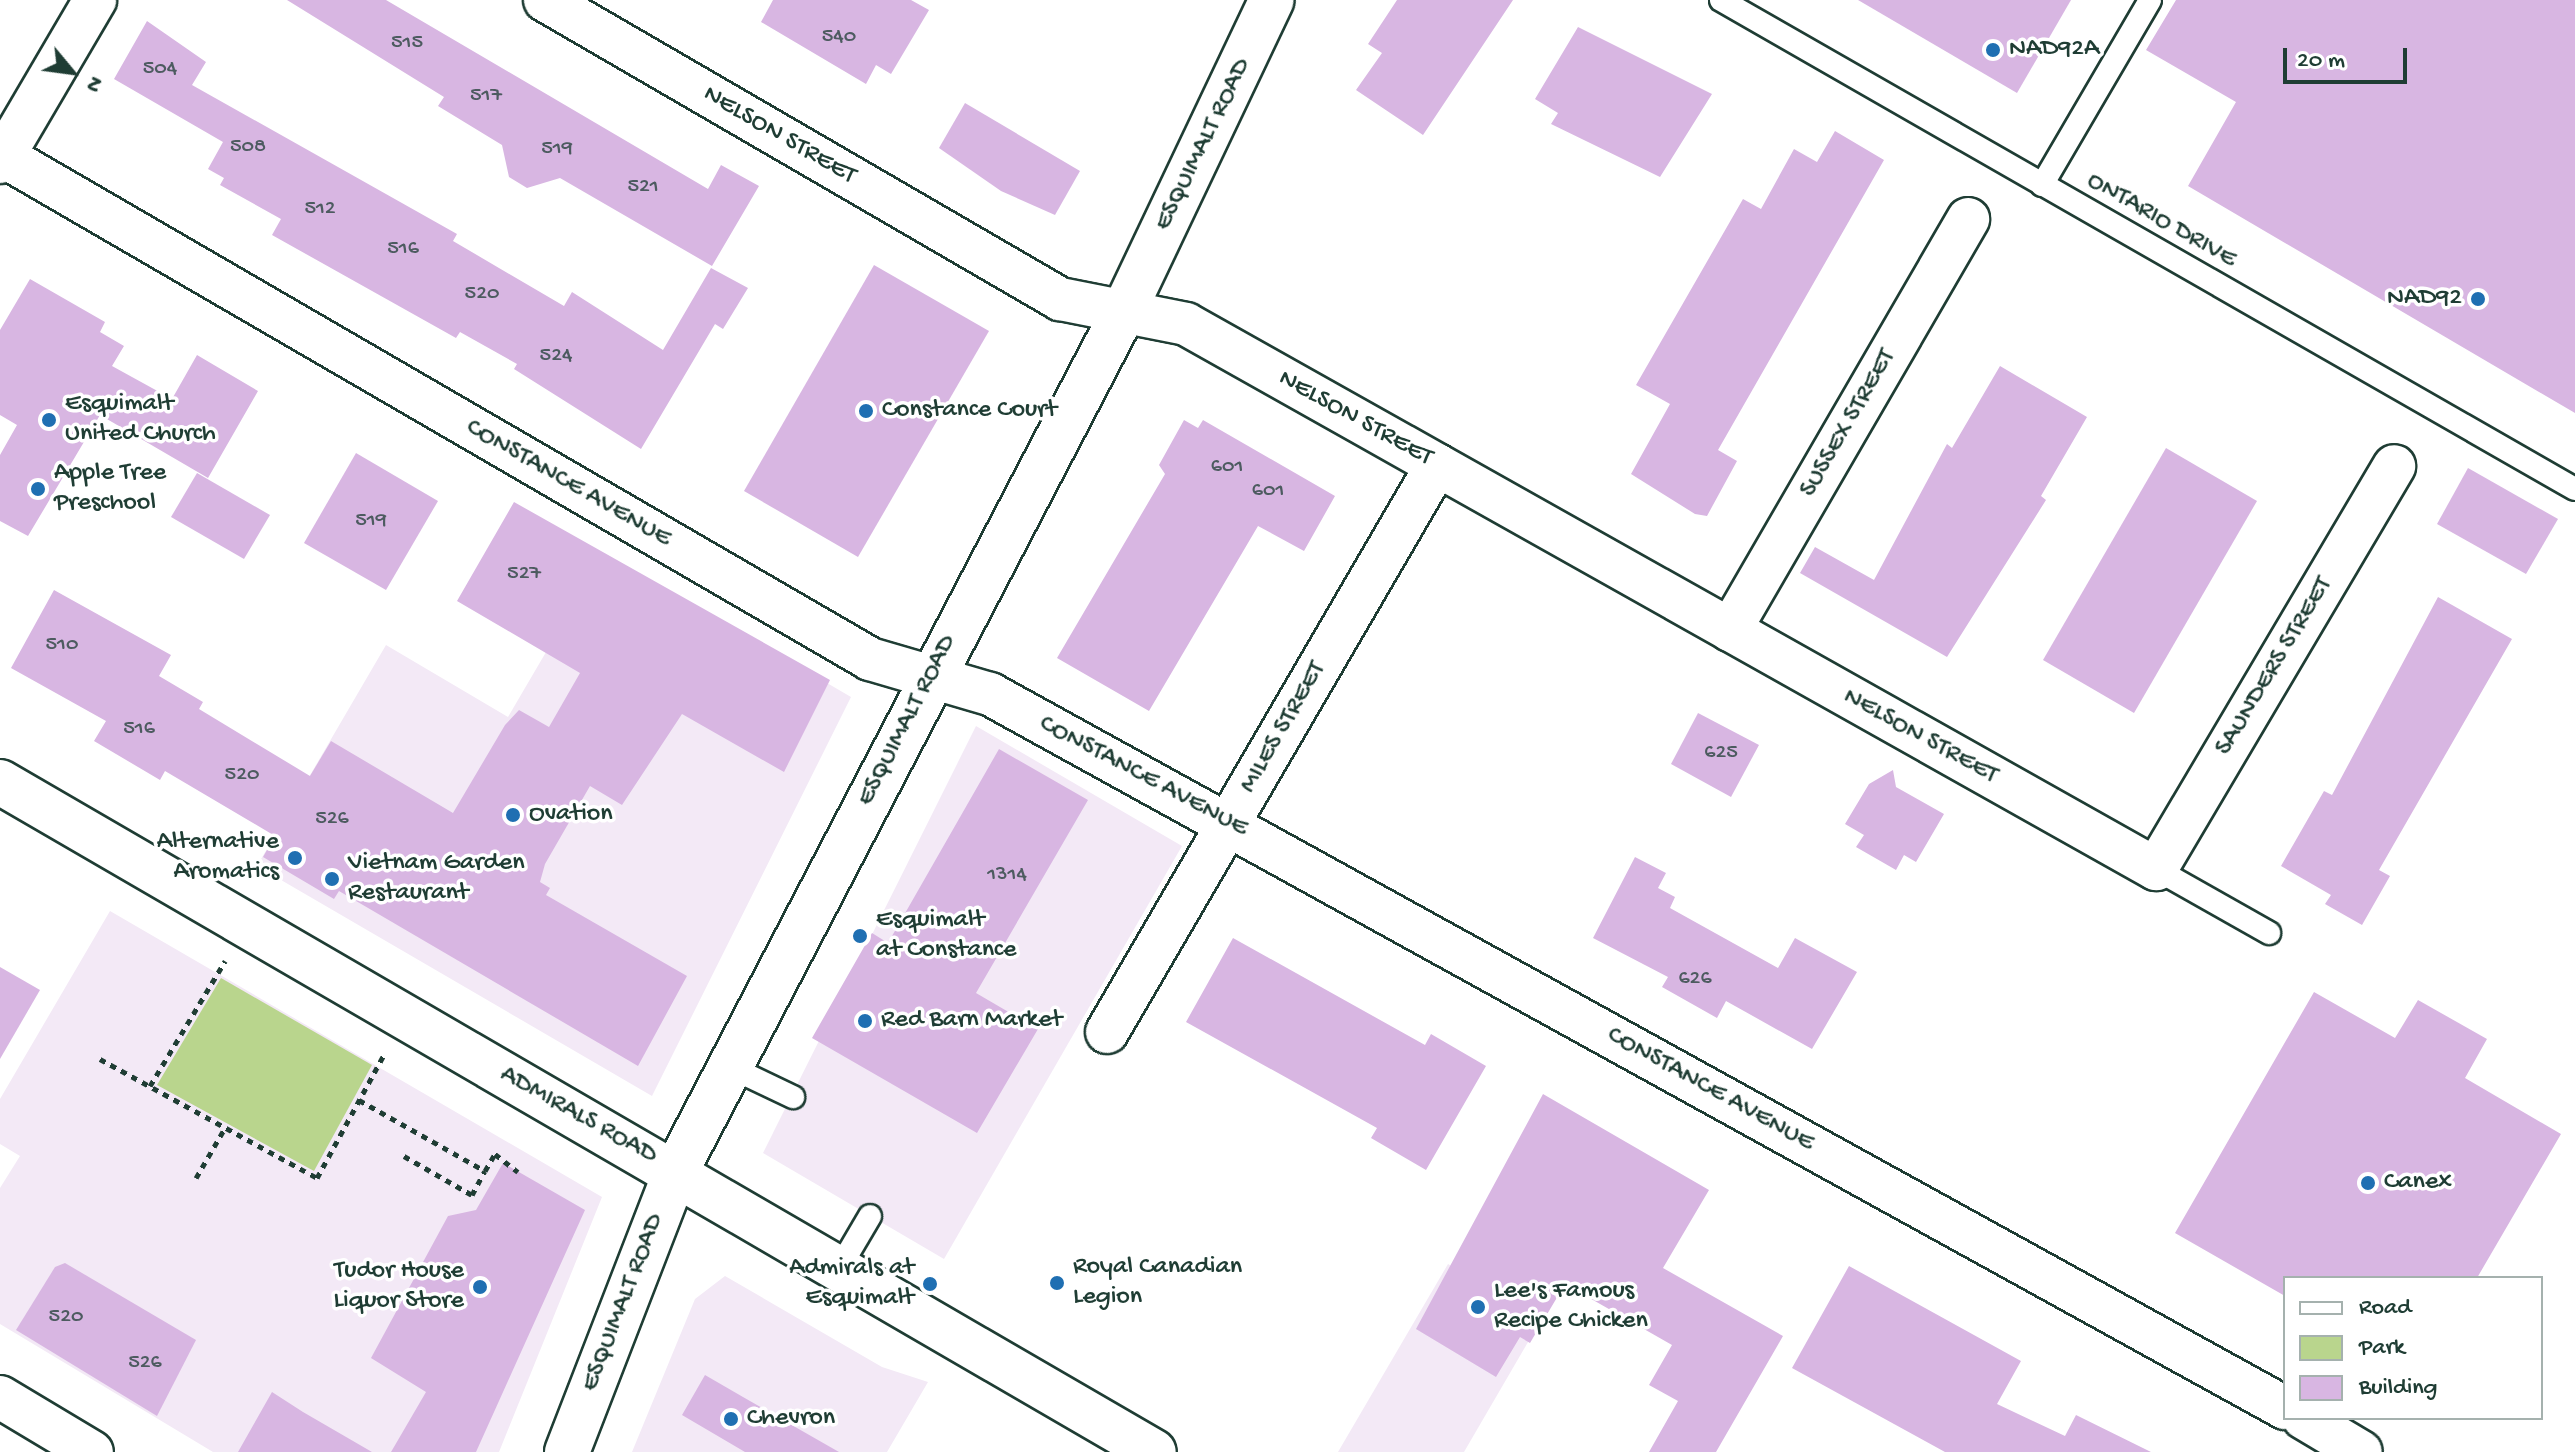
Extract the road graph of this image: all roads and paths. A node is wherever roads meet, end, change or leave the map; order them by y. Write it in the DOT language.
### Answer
graph roads {
  1 [pos="95,0"];
  2 [pos="545,0"];
  3 [pos="1272,0"];
  4 [pos="1721,0"];
  5 [pos="2150,0"];
  6 [pos="1760,10"];
  7 [pos="1,157"];
  8 [pos="2042,185"];
  9 [pos="1968,219"];
  10 [pos="1124,311"];
  11 [pos="1437,465"];
  12 [pos="2394,466"];
  13 [pos="2575,489"];
  14 [pos="1730,630"];
  15 [pos="932,674"];
  16 [pos="0,782"];
  17 [pos="1229,823"];
  18 [pos="2156,869"];
  19 [pos="245,925"];
  20 [pos="2269,933"];
  21 [pos="405,1018"];
  22 [pos="1107,1032"];
  23 [pos="100,1059"];
  24 [pos="730,1067"];
  25 [pos="150,1086"];
  26 [pos="793,1097"];
  27 [pos="359,1100"];
  28 [pos="225,1128"];
  29 [pos="404,1156"];
  30 [pos="485,1171"];
  31 [pos="676,1171"];
  32 [pos="518,1172"];
  33 [pos="196,1178"];
  34 [pos="870,1216"];
  35 [pos="840,1267"];
  36 [pos="0,1397"];
  37 [pos="2283,1415"];
  38 [pos="2303,1426"];
  39 [pos="92,1452"];
  40 [pos="567,1452"];
  41 [pos="1154,1452"];
  42 [pos="2361,1452"];
  1 -- 7 [label="street"];
  2 -- 10 [label="street, NELSON STREET"];
  3 -- 10 [label="street, ESQUIMALT ROAD"];
  4 -- 6 [label="lane, ONTARIO DRIVE"];
  5 -- 8 [label="lane"];
  6 -- 8 [label="lane, ONTARIO DRIVE"];
  7 -- 15 [label="street, CONSTANCE AVENUE"];
  8 -- 13 [label="lane, ONTARIO DRIVE"];
  9 -- 14 [label="street, SUSSEX STREET"];
  10 -- 11 [label="street, NELSON STREET"];
  10 -- 15 [label="street, ESQUIMALT ROAD"];
  11 -- 14 [label="street, NELSON STREET"];
  11 -- 17 [label="street, MILES STREET"];
  12 -- 18 [label="street, SAUNDERS STREET"];
  14 -- 18 [label="street, NELSON STREET"];
  15 -- 17 [label="street, CONSTANCE AVENUE"];
  15 -- 24 [label="street, ESQUIMALT ROAD"];
  16 -- 19 [label="street, ADMIRALS ROAD"];
  17 -- 22 [label="street, MILES STREET"];
  17 -- 37 [label="street, CONSTANCE AVENUE"];
  18 -- 20 [label="lane"];
  19 -- 21 [label="street, ADMIRALS ROAD"];
  19 -- 25 [label="path"];
  21 -- 27 [label="path"];
  21 -- 31 [label="street, ADMIRALS ROAD"];
  23 -- 25 [label="path"];
  24 -- 26 [label="lane"];
  24 -- 31 [label="street, ESQUIMALT ROAD"];
  25 -- 28 [label="path"];
  27 -- 28 [label="path"];
  27 -- 30 [label="path"];
  28 -- 33 [label="path"];
  29 -- 30 [label="path"];
  30 -- 32 [label="path"];
  31 -- 35 [label="street, ADMIRALS ROAD"];
  31 -- 40 [label="street, ESQUIMALT ROAD"];
  34 -- 35 [label="lane"];
  35 -- 41 [label="street, ADMIRALS ROAD"];
  36 -- 39 [label="street"];
  38 -- 42 [label="street, CONSTANCE AVENUE"];
}
